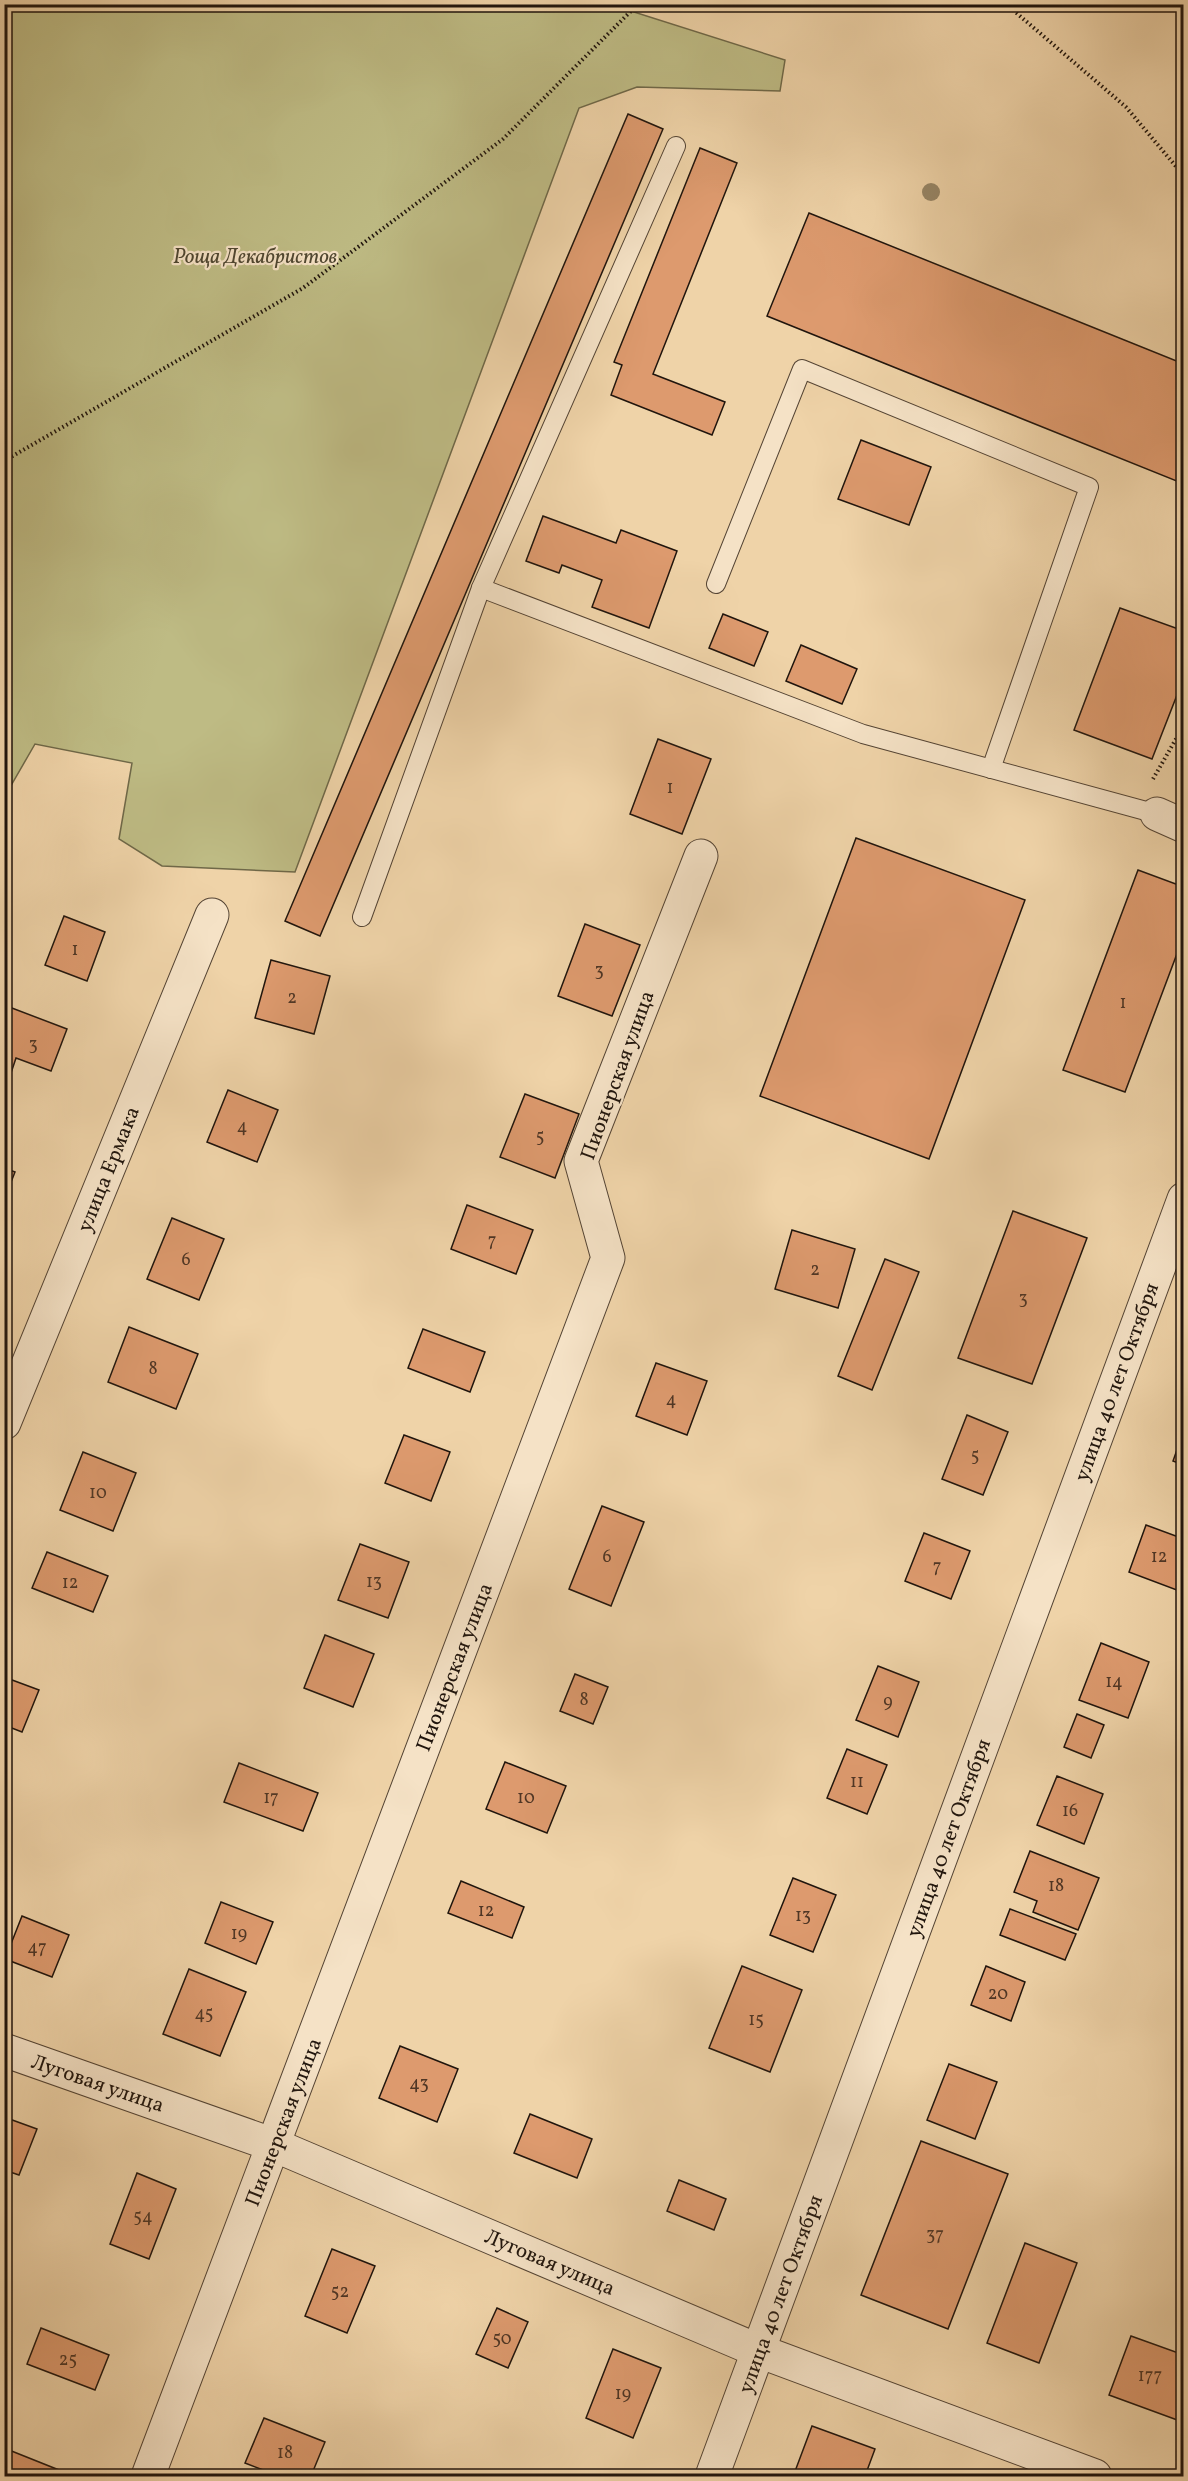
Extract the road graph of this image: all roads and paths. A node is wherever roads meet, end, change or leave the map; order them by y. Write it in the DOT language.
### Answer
graph roads {
  1 [pos="638,4"];
  2 [pos="1006,4"];
  3 [pos="675,146"];
  4 [pos="1184,176"];
  5 [pos="4,461"];
  6 [pos="716,584"];
  7 [pos="481,588"];
  8 [pos="1184,725"];
  9 [pos="991,769"];
  10 [pos="1159,816"];
  11 [pos="701,856"];
  12 [pos="212,915"];
  13 [pos="362,917"];
  14 [pos="1184,1199"];
  15 [pos="4,1423"];
  16 [pos="4,2050"];
  17 [pos="274,2145"];
  18 [pos="759,2350"];
  19 [pos="148,2476"];
  20 [pos="712,2476"];
  21 [pos="1095,2476"];
  1 -- 5 [label="path"];
  2 -- 4 [label="path"];
  3 -- 7 [label="lane"];
  6 -- 9 [label="lane"];
  7 -- 9 [label="lane"];
  7 -- 13 [label="lane"];
  8 -- 10 [label="path"];
  9 -- 10 [label="lane"];
  11 -- 17 [label="street, Пионерская улица"];
  12 -- 15 [label="street, улица Ермака"];
  14 -- 18 [label="street, улица 40 лет Октября"];
  16 -- 17 [label="street, Луговая улица"];
  17 -- 18 [label="street, Луговая улица"];
  17 -- 19 [label="street, Пионерская улица"];
  18 -- 20 [label="street, улица 40 лет Октября"];
  18 -- 21 [label="street, Луговая улица"];
}
